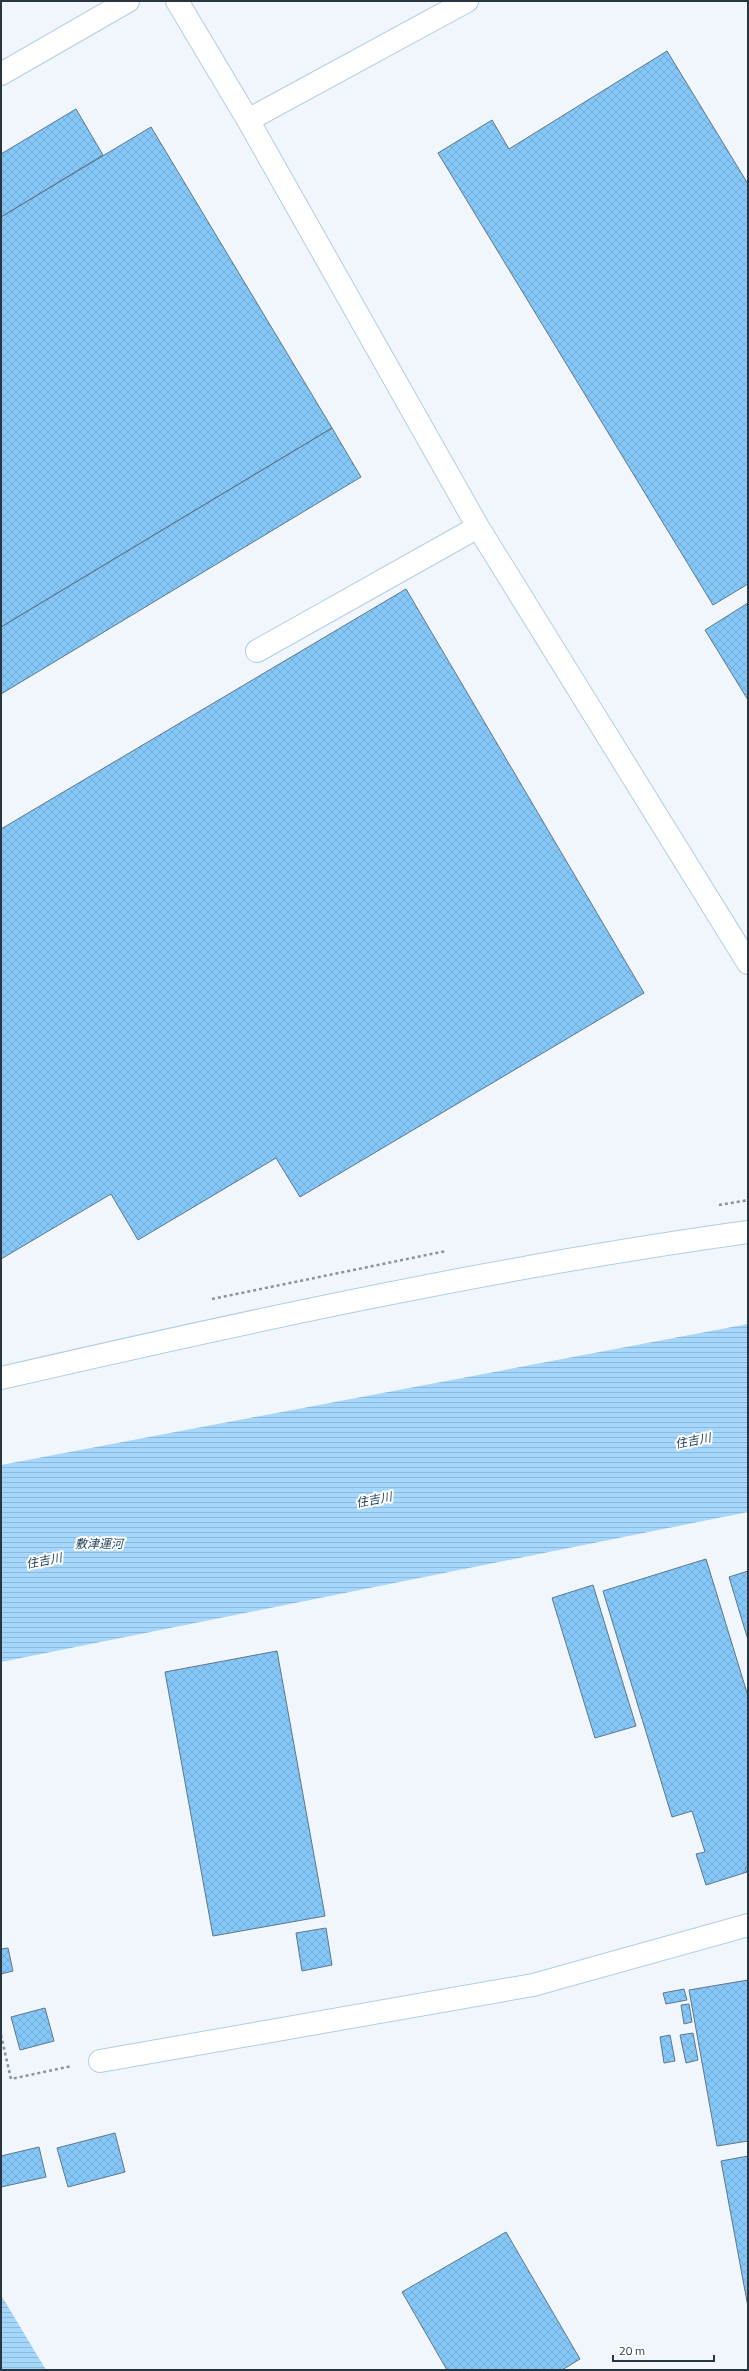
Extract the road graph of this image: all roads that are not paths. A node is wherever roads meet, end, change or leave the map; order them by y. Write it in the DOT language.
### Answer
graph roads {
  1 [pos="128,1"];
  2 [pos="177,1"];
  3 [pos="467,1"];
  4 [pos="1,74"];
  5 [pos="248,120"];
  6 [pos="478,527"];
  7 [pos="257,651"];
  8 [pos="748,963"];
  9 [pos="748,1232"];
  10 [pos="1,1378"];
  11 [pos="748,1925"];
  12 [pos="100,2061"];
  1 -- 4 [label="street"];
  2 -- 5 [label="street"];
  3 -- 5 [label="street"];
  5 -- 6 [label="street"];
  6 -- 7 [label="street"];
  6 -- 8 [label="street"];
  9 -- 10 [label="street"];
  11 -- 12 [label="street"];
}
